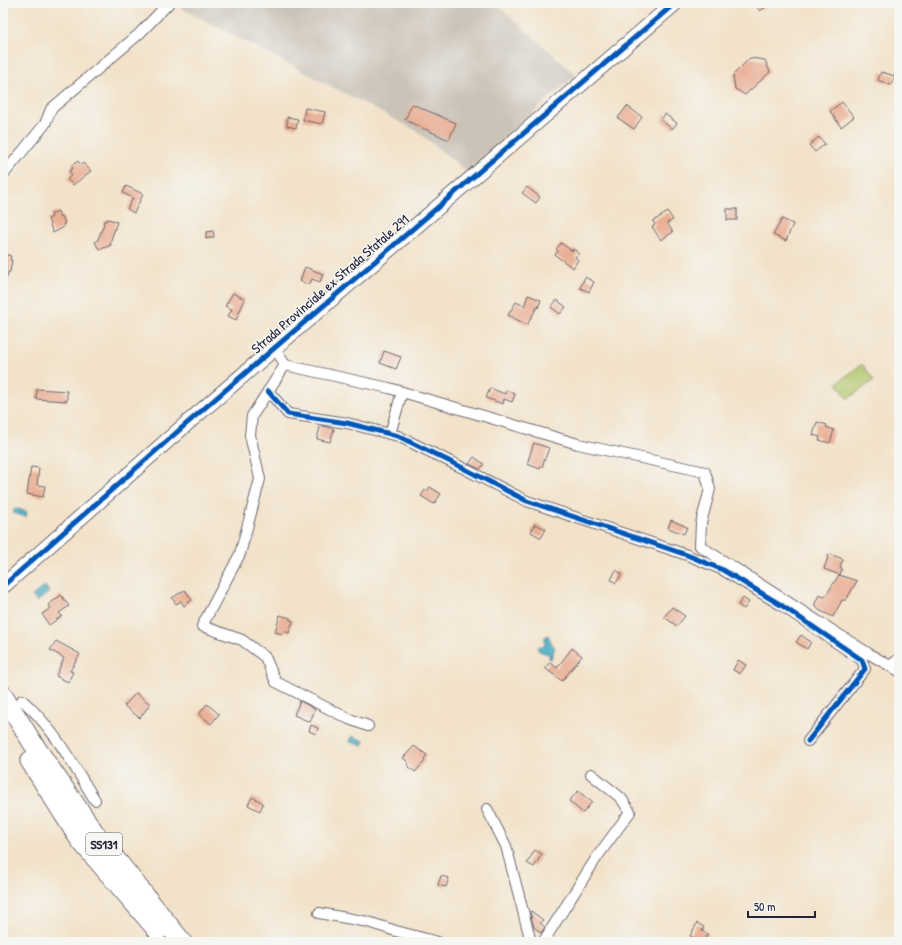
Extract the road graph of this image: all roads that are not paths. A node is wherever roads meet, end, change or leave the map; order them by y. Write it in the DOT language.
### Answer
graph roads {
  1 [pos="169,3"];
  2 [pos="675,3"];
  3 [pos="3,175"];
  4 [pos="275,348"];
  5 [pos="285,365"];
  6 [pos="268,391"];
  7 [pos="402,392"];
  8 [pos="390,434"];
  9 [pos="3,586"];
  10 [pos="899,659"];
  11 [pos="890,666"];
  12 [pos="899,671"];
  13 [pos="3,695"];
  14 [pos="22,700"];
  15 [pos="3,717"];
  16 [pos="368,726"];
  17 [pos="808,741"];
  18 [pos="27,746"];
  19 [pos="591,774"];
  20 [pos="95,800"];
  21 [pos="487,808"];
  22 [pos="319,913"];
  23 [pos="167,942"];
  24 [pos="182,942"];
  25 [pos="438,942"];
  26 [pos="531,942"];
  27 [pos="543,942"];
  1 -- 3 [label="street"];
  2 -- 4 [label="street, Strada Provinciale ex Strada Statale 291"];
  4 -- 5 [label="street"];
  4 -- 9 [label="street, Strada Provinciale ex Strada Statale 291"];
  5 -- 6 [label="street"];
  5 -- 7 [label="street"];
  6 -- 8 [label="street"];
  6 -- 16 [label="street"];
  7 -- 8 [label="street"];
  7 -- 11 [label="street"];
  8 -- 17 [label="street"];
  10 -- 11 [label="street"];
  11 -- 12 [label="street"];
  13 -- 18 [label="highway, SS131"];
  14 -- 20 [label="street"];
  15 -- 18 [label="highway, SS131"];
  18 -- 23 [label="highway, SS131"];
  18 -- 24 [label="highway, SS131"];
  19 -- 27 [label="street"];
  21 -- 26 [label="street"];
  22 -- 25 [label="street"];
}
